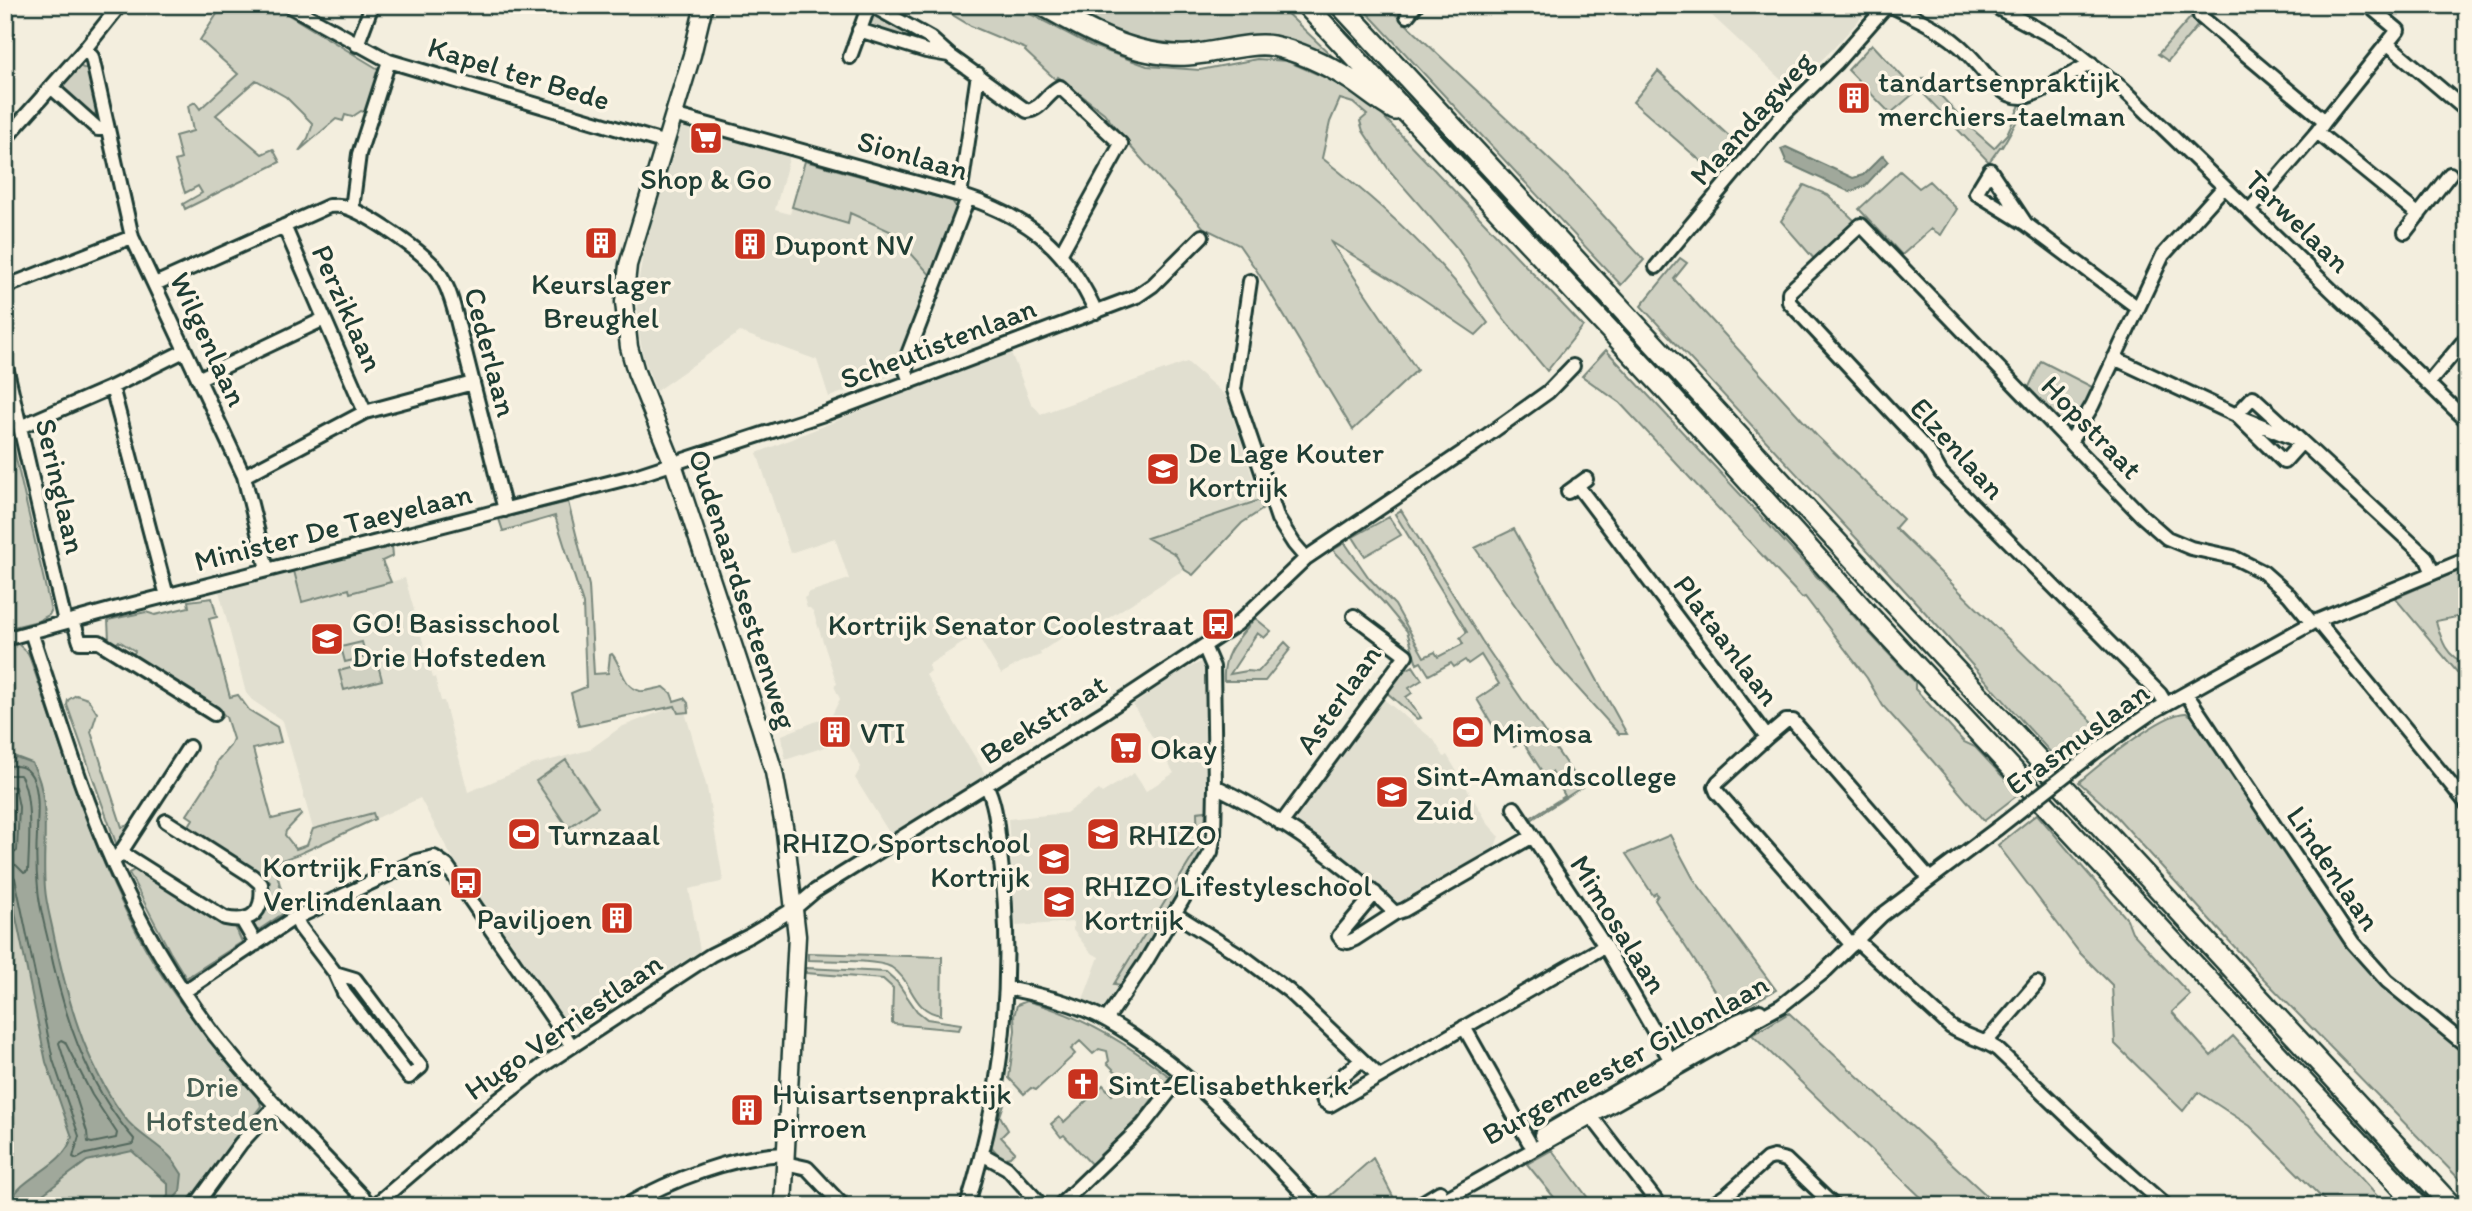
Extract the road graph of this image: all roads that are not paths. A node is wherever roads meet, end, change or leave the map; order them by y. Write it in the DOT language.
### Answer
graph roads {
  1 [pos="120,5"];
  2 [pos="288,5"];
  3 [pos="372,5"];
  4 [pos="704,5"];
  5 [pos="870,5"];
  6 [pos="1042,5"];
  7 [pos="1057,5"];
  8 [pos="1306,5"];
  9 [pos="1340,5"];
  10 [pos="1416,5"];
  11 [pos="1888,5"];
  12 [pos="1992,5"];
  13 [pos="2368,5"];
  14 [pos="1407,16"];
  15 [pos="2200,16"];
  16 [pos="1084,29"];
  17 [pos="859,30"];
  18 [pos="2388,44"];
  19 [pos="357,45"];
  20 [pos="85,49"];
  21 [pos="949,55"];
  22 [pos="849,57"];
  23 [pos="389,61"];
  24 [pos="2091,63"];
  25 [pos="978,74"];
  26 [pos="51,87"];
  27 [pos="2467,111"];
  28 [pos="673,115"];
  29 [pos="1415,121"];
  30 [pos="2325,121"];
  31 [pos="108,129"];
  32 [pos="2317,132"];
  33 [pos="5,139"];
  34 [pos="666,144"];
  35 [pos="2450,174"];
  36 [pos="2224,187"];
  37 [pos="964,196"];
  38 [pos="352,209"];
  39 [pos="2249,211"];
  40 [pos="2419,215"];
  41 [pos="2026,224"];
  42 [pos="1861,225"];
  43 [pos="284,226"];
  44 [pos="2405,232"];
  45 [pos="1202,236"];
  46 [pos="132,237"];
  47 [pos="1061,253"];
  48 [pos="1656,267"];
  49 [pos="1250,281"];
  50 [pos="155,284"];
  51 [pos="5,287"];
  52 [pos="2138,308"];
  53 [pos="1096,312"];
  54 [pos="324,319"];
  55 [pos="2467,337"];
  56 [pos="184,351"];
  57 [pos="2115,358"];
  58 [pos="5,362"];
  59 [pos="1573,366"];
  60 [pos="198,379"];
  61 [pos="910,382"];
  62 [pos="473,383"];
  63 [pos="2428,384"];
  64 [pos="112,387"];
  65 [pos="365,412"];
  66 [pos="2235,415"];
  67 [pos="2467,421"];
  68 [pos="20,427"];
  69 [pos="2070,442"];
  70 [pos="2302,442"];
  71 [pos="673,464"];
  72 [pos="244,476"];
  73 [pos="1577,485"];
  74 [pos="505,510"];
  75 [pos="1306,558"];
  76 [pos="2467,559"];
  77 [pos="267,569"];
  78 [pos="2432,573"];
  79 [pos="167,596"];
  80 [pos="1354,616"];
  81 [pos="69,621"];
  82 [pos="2314,622"];
  83 [pos="31,632"];
  84 [pos="5,639"];
  85 [pos="1204,646"];
  86 [pos="2187,695"];
  87 [pos="2166,705"];
  88 [pos="214,713"];
  89 [pos="1767,737"];
  90 [pos="189,747"];
  91 [pos="986,785"];
  92 [pos="1215,786"];
  93 [pos="2467,804"];
  94 [pos="1514,808"];
  95 [pos="166,821"];
  96 [pos="1281,824"];
  97 [pos="1533,836"];
  98 [pos="121,852"];
  99 [pos="113,863"];
  100 [pos="1929,878"];
  101 [pos="1375,893"];
  102 [pos="795,908"];
  103 [pos="1395,913"];
  104 [pos="1174,914"];
  105 [pos="296,918"];
  106 [pos="242,919"];
  107 [pos="1854,943"];
  108 [pos="256,944"];
  109 [pos="1605,946"];
  110 [pos="335,973"];
  111 [pos="2036,983"];
  112 [pos="1006,988"];
  113 [pos="185,991"];
  114 [pos="1791,996"];
  115 [pos="1106,1020"];
  116 [pos="1464,1027"];
  117 [pos="1986,1042"];
  118 [pos="572,1046"];
  119 [pos="2467,1046"];
  120 [pos="1362,1060"];
  121 [pos="1673,1064"];
  122 [pos="1183,1074"];
  123 [pos="1379,1076"];
  124 [pos="276,1105"];
  125 [pos="1588,1112"];
  126 [pos="1529,1142"];
  127 [pos="982,1154"];
  128 [pos="785,1159"];
  129 [pos="195,1206"];
  130 [pos="373,1206"];
  131 [pos="625,1206"];
  132 [pos="783,1206"];
  133 [pos="843,1206"];
  134 [pos="967,1206"];
  135 [pos="1042,1206"];
  136 [pos="1059,1206"];
  137 [pos="1315,1206"];
  138 [pos="1417,1206"];
  139 [pos="1433,1206"];
  140 [pos="1660,1206"];
  141 [pos="1711,1206"];
  142 [pos="1834,1206"];
  143 [pos="2166,1206"];
  144 [pos="2419,1206"];
  145 [pos="2452,1206"];
  1 -- 20 [label="street"];
  2 -- 19 [label="street, Kapel ter Bede"];
  3 -- 19 [label="street"];
  4 -- 28 [label="main road, Oudenaardsesteenweg"];
  5 -- 17 [label="street"];
  5 -- 21 [label="street"];
  6 -- 16 [label="highway"];
  7 -- 16 [label="highway"];
  8 -- 29 [label="highway"];
  9 -- 145 [label="highway"];
  10 -- 14 [label="street"];
  11 -- 24 [label="street"];
  11 -- 48 [label="street, Maandagweg"];
  12 -- 24 [label="street, Tarwelaan"];
  13 -- 18 [label="street"];
  15 -- 30 [label="street"];
  16 -- 29 [label="highway"];
  17 -- 21 [label="street"];
  17 -- 22 [label="street"];
  18 -- 27 [label="street"];
  18 -- 30 [label="street"];
  19 -- 23 [label="street, Kapel ter Bede"];
  20 -- 26 [label="street"];
  20 -- 31 [label="street, Wilgenlaan"];
  21 -- 25 [label="street"];
  23 -- 34 [label="street, Kapel ter Bede"];
  23 -- 38 [label="street"];
  24 -- 36 [label="street, Tarwelaan"];
  25 -- 37 [label="street"];
  25 -- 47 [label="street"];
  26 -- 31 [label="street"];
  26 -- 33 [label="street"];
  28 -- 34 [label="main road, Oudenaardsesteenweg"];
  28 -- 37 [label="street, Sionlaan"];
  29 -- 144 [label="highway"];
  30 -- 32 [label="street"];
  31 -- 46 [label="street, Wilgenlaan"];
  32 -- 39 [label="street"];
  32 -- 40 [label="street"];
  34 -- 71 [label="main road, Oudenaardsesteenweg"];
  35 -- 40 [label="street"];
  36 -- 39 [label="street, Tarwelaan"];
  36 -- 52 [label="street"];
  37 -- 47 [label="street, Sionlaan"];
  37 -- 61 [label="street"];
  38 -- 43 [label="street"];
  38 -- 62 [label="street, Cederlaan"];
  39 -- 63 [label="street, Tarwelaan"];
  40 -- 44 [label="street"];
  41 -- 52 [label="street"];
  42 -- 69 [label="street, Hopstraat"];
  42 -- 87 [label="street, Elzenlaan"];
  43 -- 50 [label="street"];
  43 -- 54 [label="street, Perziklaan"];
  45 -- 53 [label="street, Scheutistenlaan"];
  46 -- 50 [label="street, Wilgenlaan"];
  46 -- 51 [label="street"];
  47 -- 53 [label="street, Sionlaan"];
  49 -- 75 [label="street"];
  50 -- 56 [label="street, Wilgenlaan"];
  52 -- 57 [label="street"];
  53 -- 61 [label="street, Scheutistenlaan"];
  54 -- 60 [label="street"];
  54 -- 65 [label="street, Perziklaan"];
  55 -- 63 [label="street"];
  56 -- 60 [label="street, Wilgenlaan"];
  56 -- 64 [label="street"];
  57 -- 66 [label="street"];
  57 -- 69 [label="street"];
  58 -- 68 [label="street, Seringlaan"];
  59 -- 75 [label="street, Beekstraat"];
  60 -- 72 [label="street, Wilgenlaan"];
  61 -- 71 [label="street, Scheutistenlaan"];
  62 -- 65 [label="street"];
  62 -- 74 [label="street, Cederlaan"];
  63 -- 67 [label="street, Tarwelaan"];
  64 -- 68 [label="street"];
  64 -- 79 [label="street"];
  65 -- 72 [label="street"];
  66 -- 70 [label="street"];
  66 -- 70 [label="street"];
  66 -- 70 [label="street"];
  68 -- 81 [label="street, Seringlaan"];
  69 -- 82 [label="street, Hopstraat"];
  70 -- 78 [label="street"];
  71 -- 74 [label="street, Minister De Taeyelaan"];
  71 -- 102 [label="main road, Oudenaardsesteenweg"];
  72 -- 77 [label="street, Wilgenlaan"];
  73 -- 89 [label="street, Plataanlaan"];
  74 -- 77 [label="street, Minister De Taeyelaan"];
  75 -- 85 [label="street, Beekstraat"];
  76 -- 78 [label="street, Erasmuslaan"];
  77 -- 79 [label="street, Minister De Taeyelaan"];
  78 -- 82 [label="street, Erasmuslaan"];
  79 -- 81 [label="street, Minister De Taeyelaan"];
  80 -- 96 [label="street, Asterlaan"];
  81 -- 83 [label="street, Minister De Taeyelaan"];
  81 -- 88 [label="street"];
  82 -- 86 [label="street, Erasmuslaan"];
  82 -- 93 [label="street, Hopstraat"];
  83 -- 84 [label="street, Minister De Taeyelaan"];
  83 -- 99 [label="street"];
  85 -- 91 [label="street, Beekstraat"];
  85 -- 92 [label="street"];
  86 -- 87 [label="street, Erasmuslaan"];
  86 -- 119 [label="street, Lindenlaan"];
  87 -- 100 [label="street, Erasmuslaan, bridge"];
  89 -- 100 [label="street, Plataanlaan"];
  89 -- 107 [label="street"];
  90 -- 98 [label="street"];
  91 -- 102 [label="street, Beekstraat"];
  91 -- 112 [label="street"];
  92 -- 96 [label="street"];
  92 -- 104 [label="street"];
  94 -- 97 [label="street, Mimosalaan"];
  95 -- 106 [label="street"];
  96 -- 101 [label="street"];
  97 -- 103 [label="street"];
  97 -- 109 [label="street, Mimosalaan"];
  98 -- 99 [label="street"];
  98 -- 106 [label="street"];
  99 -- 113 [label="street"];
  100 -- 107 [label="street, Erasmuslaan"];
  101 -- 103 [label="street"];
  101 -- 103 [label="street"];
  102 -- 118 [label="street, Hugo Verriestlaan"];
  102 -- 128 [label="main road, Oudenaardsesteenweg"];
  104 -- 115 [label="street"];
  104 -- 120 [label="street"];
  105 -- 108 [label="street"];
  105 -- 110 [label="street"];
  105 -- 118 [label="street"];
  106 -- 108 [label="street"];
  107 -- 114 [label="street, Erasmuslaan"];
  107 -- 117 [label="street"];
  108 -- 113 [label="street"];
  109 -- 116 [label="street"];
  109 -- 121 [label="street, Mimosalaan"];
  110 -- 110 [label="street"];
  111 -- 117 [label="street"];
  112 -- 115 [label="street"];
  112 -- 127 [label="street"];
  113 -- 124 [label="street"];
  114 -- 121 [label="street, Burgemeester Gillonlaan"];
  115 -- 122 [label="street"];
  116 -- 123 [label="street"];
  116 -- 126 [label="street"];
  117 -- 143 [label="street"];
  118 -- 130 [label="street, Hugo Verriestlaan"];
  120 -- 123 [label="street"];
  120 -- 123 [label="street"];
  121 -- 125 [label="street, Burgemeester Gillonlaan"];
  122 -- 136 [label="street"];
  122 -- 137 [label="street"];
  124 -- 129 [label="street"];
  124 -- 130 [label="street"];
  125 -- 126 [label="street, Burgemeester Gillonlaan"];
  125 -- 139 [label="street, Burgemeester Gillonlaan"];
  125 -- 140 [label="street"];
  126 -- 138 [label="street, Burgemeester Gillonlaan"];
  127 -- 134 [label="street"];
  127 -- 135 [label="street"];
  128 -- 131 [label="street"];
  128 -- 132 [label="main road, Oudenaardsesteenweg"];
  128 -- 133 [label="street"];
  141 -- 142 [label="street"];
}
